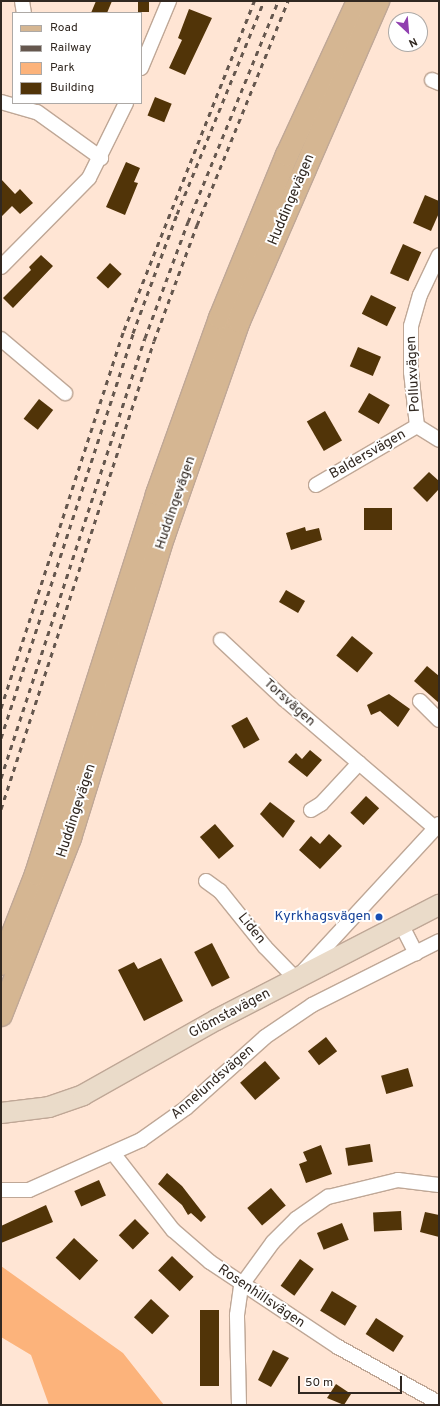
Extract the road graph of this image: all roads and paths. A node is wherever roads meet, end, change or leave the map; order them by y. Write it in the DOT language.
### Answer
graph roads {
  1 [pos="22,1"];
  2 [pos="169,1"];
  3 [pos="358,1"];
  4 [pos="378,1"];
  5 [pos="24,12"];
  6 [pos="142,66"];
  7 [pos="1,102"];
  8 [pos="12,104"];
  9 [pos="13,104"];
  10 [pos="126,104"];
  11 [pos="36,108"];
  12 [pos="101,158"];
  13 [pos="439,255"];
  14 [pos="1,267"];
  15 [pos="1,339"];
  16 [pos="65,393"];
  17 [pos="417,426"];
  18 [pos="439,440"];
  19 [pos="316,485"];
  20 [pos="221,640"];
  21 [pos="420,702"];
  22 [pos="439,720"];
  23 [pos="359,763"];
  24 [pos="311,810"];
  25 [pos="437,826"];
  26 [pos="206,880"];
  27 [pos="439,905"];
  28 [pos="401,924"];
  29 [pos="439,941"];
  30 [pos="416,953"];
  31 [pos="1,964"];
  32 [pos="296,978"];
  33 [pos="1,1015"];
  34 [pos="1,1098"];
  35 [pos="10,1111"];
  36 [pos="113,1153"];
  37 [pos="439,1185"];
  38 [pos="1,1190"];
  39 [pos="241,1286"];
  40 [pos="439,1404"];
  41 [pos="239,1405"];
  1 -- 5 [label="street"];
  2 -- 6 [label="street"];
  3 -- 31 [label="main road, Huddingevägen"];
  4 -- 33 [label="main road, Huddingevägen"];
  7 -- 8 [label="street"];
  9 -- 11 [label="street"];
  10 -- 12 [label="street"];
  11 -- 12 [label="street"];
  12 -- 14 [label="street"];
  13 -- 17 [label="street, Polluxvägen"];
  15 -- 16 [label="street"];
  17 -- 18 [label="street, Baldersvägen"];
  17 -- 19 [label="street, Baldersvägen"];
  20 -- 23 [label="street, Torsvägen"];
  21 -- 22 [label="street"];
  23 -- 24 [label="street"];
  23 -- 25 [label="street, Torsvägen"];
  25 -- 32 [label="street"];
  26 -- 32 [label="street, Liden"];
  27 -- 28 [label="main road, Glömstavägen"];
  28 -- 30 [label="street"];
  28 -- 32 [label="main road, Glömstavägen"];
  29 -- 30 [label="street, Annelundsvägen"];
  30 -- 36 [label="street, Annelundsvägen"];
  32 -- 35 [label="main road, Glömstavägen"];
  34 -- 35 [label="main road, Glömstavägen"];
  36 -- 38 [label="street, Annelundsvägen"];
  36 -- 39 [label="street, Rosenhillsvägen"];
  37 -- 39 [label="street"];
  39 -- 40 [label="street, Rosenhillsvägen"];
  39 -- 41 [label="street"];
}
